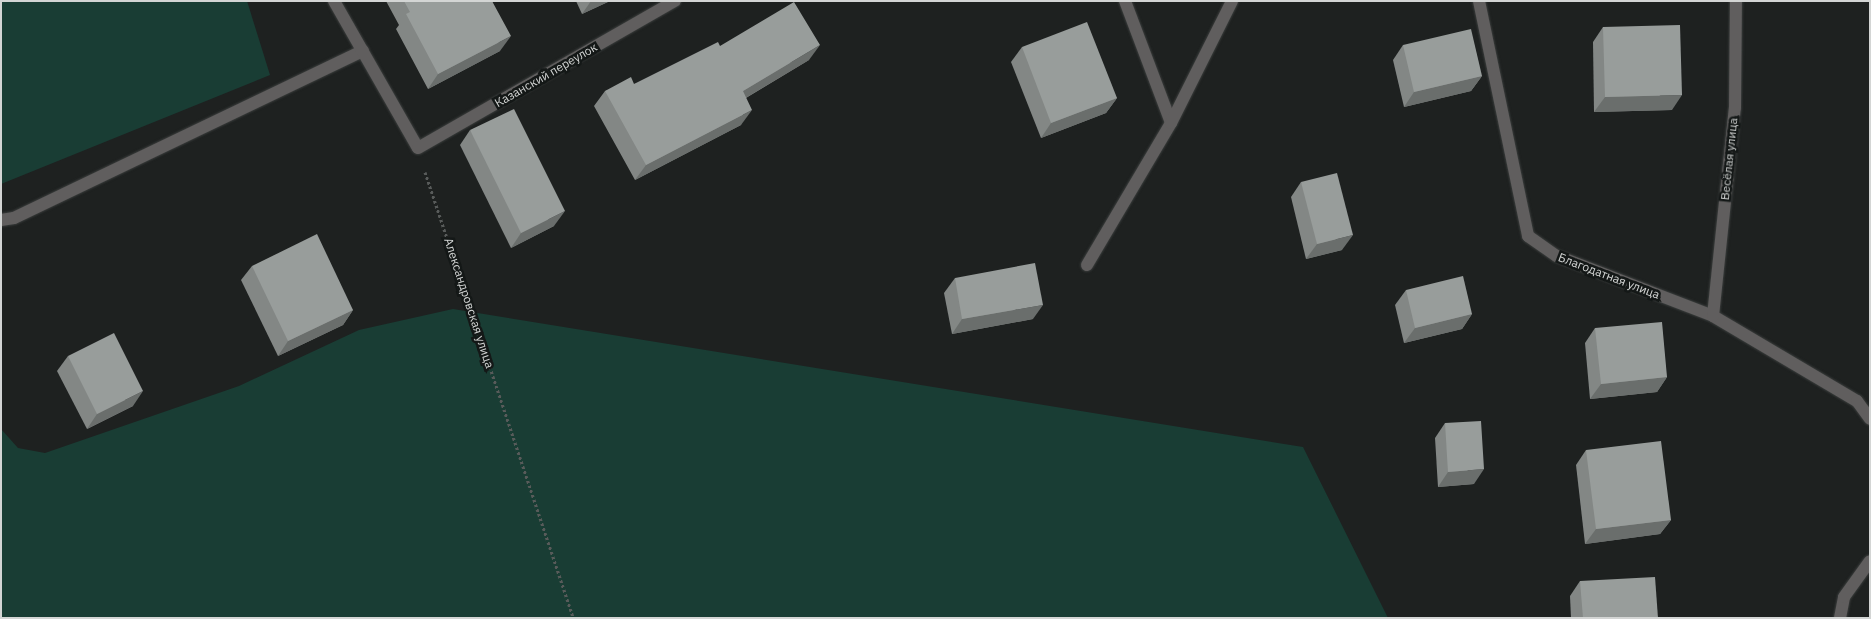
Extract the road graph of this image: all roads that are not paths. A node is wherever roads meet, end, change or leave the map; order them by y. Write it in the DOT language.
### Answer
graph roads {
  1 [pos="334,1"];
  2 [pos="675,1"];
  3 [pos="1125,1"];
  4 [pos="1232,1"];
  5 [pos="1479,1"];
  6 [pos="1736,1"];
  7 [pos="362,51"];
  8 [pos="1171,123"];
  9 [pos="1,220"];
  10 [pos="1087,265"];
  11 [pos="1712,316"];
  12 [pos="1870,419"];
  13 [pos="1870,561"];
  14 [pos="1840,618"];
  1 -- 7 [label="street"];
  2 -- 7 [label="street, Казанский переулок"];
  3 -- 8 [label="street"];
  4 -- 8 [label="street"];
  5 -- 11 [label="street, Благодатная улица"];
  6 -- 11 [label="street, Весёлая улица"];
  7 -- 9 [label="street"];
  8 -- 10 [label="street"];
  11 -- 12 [label="street, Благодатная улица"];
  13 -- 14 [label="street"];
}
